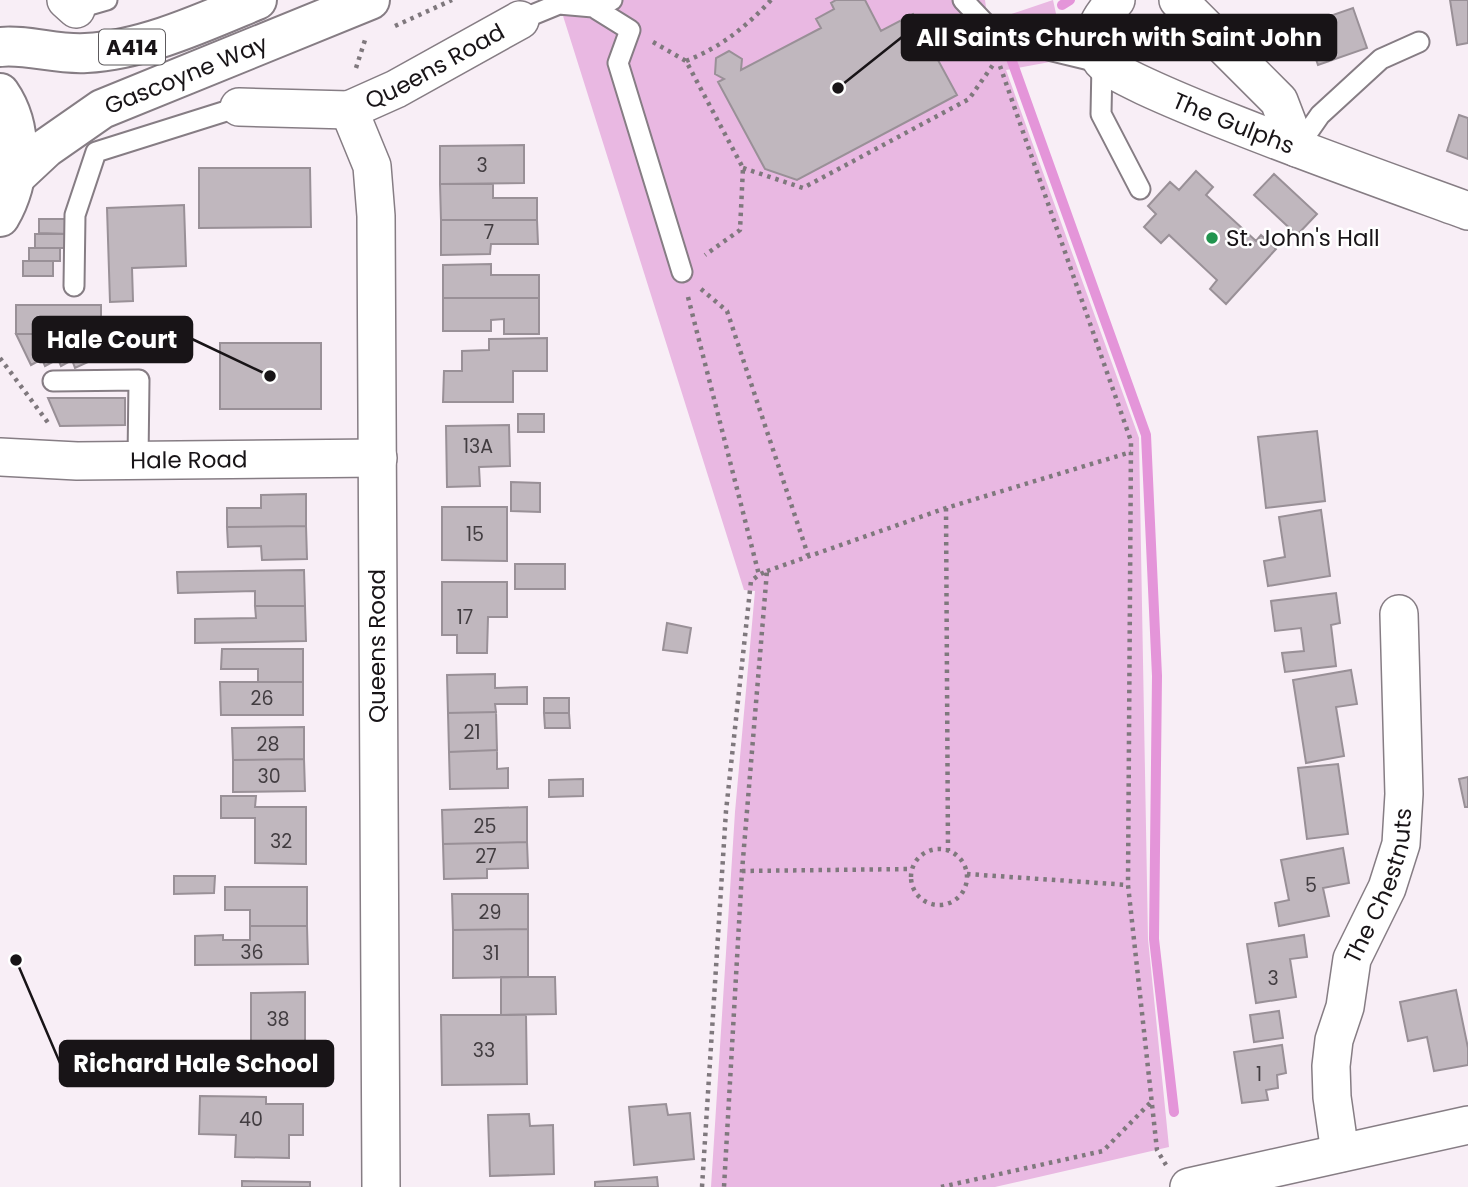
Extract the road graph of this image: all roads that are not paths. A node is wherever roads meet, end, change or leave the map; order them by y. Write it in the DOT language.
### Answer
graph roads {
  1 [pos="257,0"];
  2 [pos="612,0"];
  3 [pos="963,0"];
  4 [pos="1116,0"];
  5 [pos="1178,0"];
  6 [pos="593,7"];
  7 [pos="520,20"];
  8 [pos="379,21"];
  9 [pos="1419,43"];
  10 [pos="0,47"];
  11 [pos="1102,63"];
  12 [pos="0,93"];
  13 [pos="239,107"];
  14 [pos="349,110"];
  15 [pos="1297,148"];
  16 [pos="16,176"];
  17 [pos="1140,189"];
  18 [pos="1468,211"];
  19 [pos="0,217"];
  20 [pos="682,272"];
  21 [pos="74,286"];
  22 [pos="53,381"];
  23 [pos="0,457"];
  24 [pos="378,458"];
  25 [pos="138,460"];
  26 [pos="1399,614"];
  27 [pos="1468,1125"];
  28 [pos="1340,1153"];
  29 [pos="1178,1178"];
  30 [pos="381,1187"];
  1 -- 10 [label="highway, Gascoyne Way / A414"];
  2 -- 6 [label="lane"];
  3 -- 11 [label="lane"];
  4 -- 11 [label="street"];
  5 -- 15 [label="street, The Gulphs"];
  6 -- 7 [label="lane"];
  6 -- 20 [label="lane"];
  7 -- 14 [label="street, Queens Road"];
  8 -- 16 [label="highway, Gascoyne Way / A414"];
  9 -- 15 [label="lane"];
  11 -- 15 [label="street, The Gulphs"];
  11 -- 17 [label="lane"];
  12 -- 16 [label="highway"];
  13 -- 14 [label="street, Queens Road"];
  13 -- 21 [label="lane"];
  14 -- 24 [label="street, Queens Road"];
  15 -- 18 [label="street"];
  16 -- 19 [label="highway"];
  22 -- 25 [label="lane"];
  23 -- 25 [label="street, Hale Road"];
  24 -- 25 [label="street, Hale Road"];
  24 -- 30 [label="street, Queens Road"];
  26 -- 28 [label="street, The Chestnuts"];
  27 -- 28 [label="street"];
  28 -- 29 [label="street"];
}
